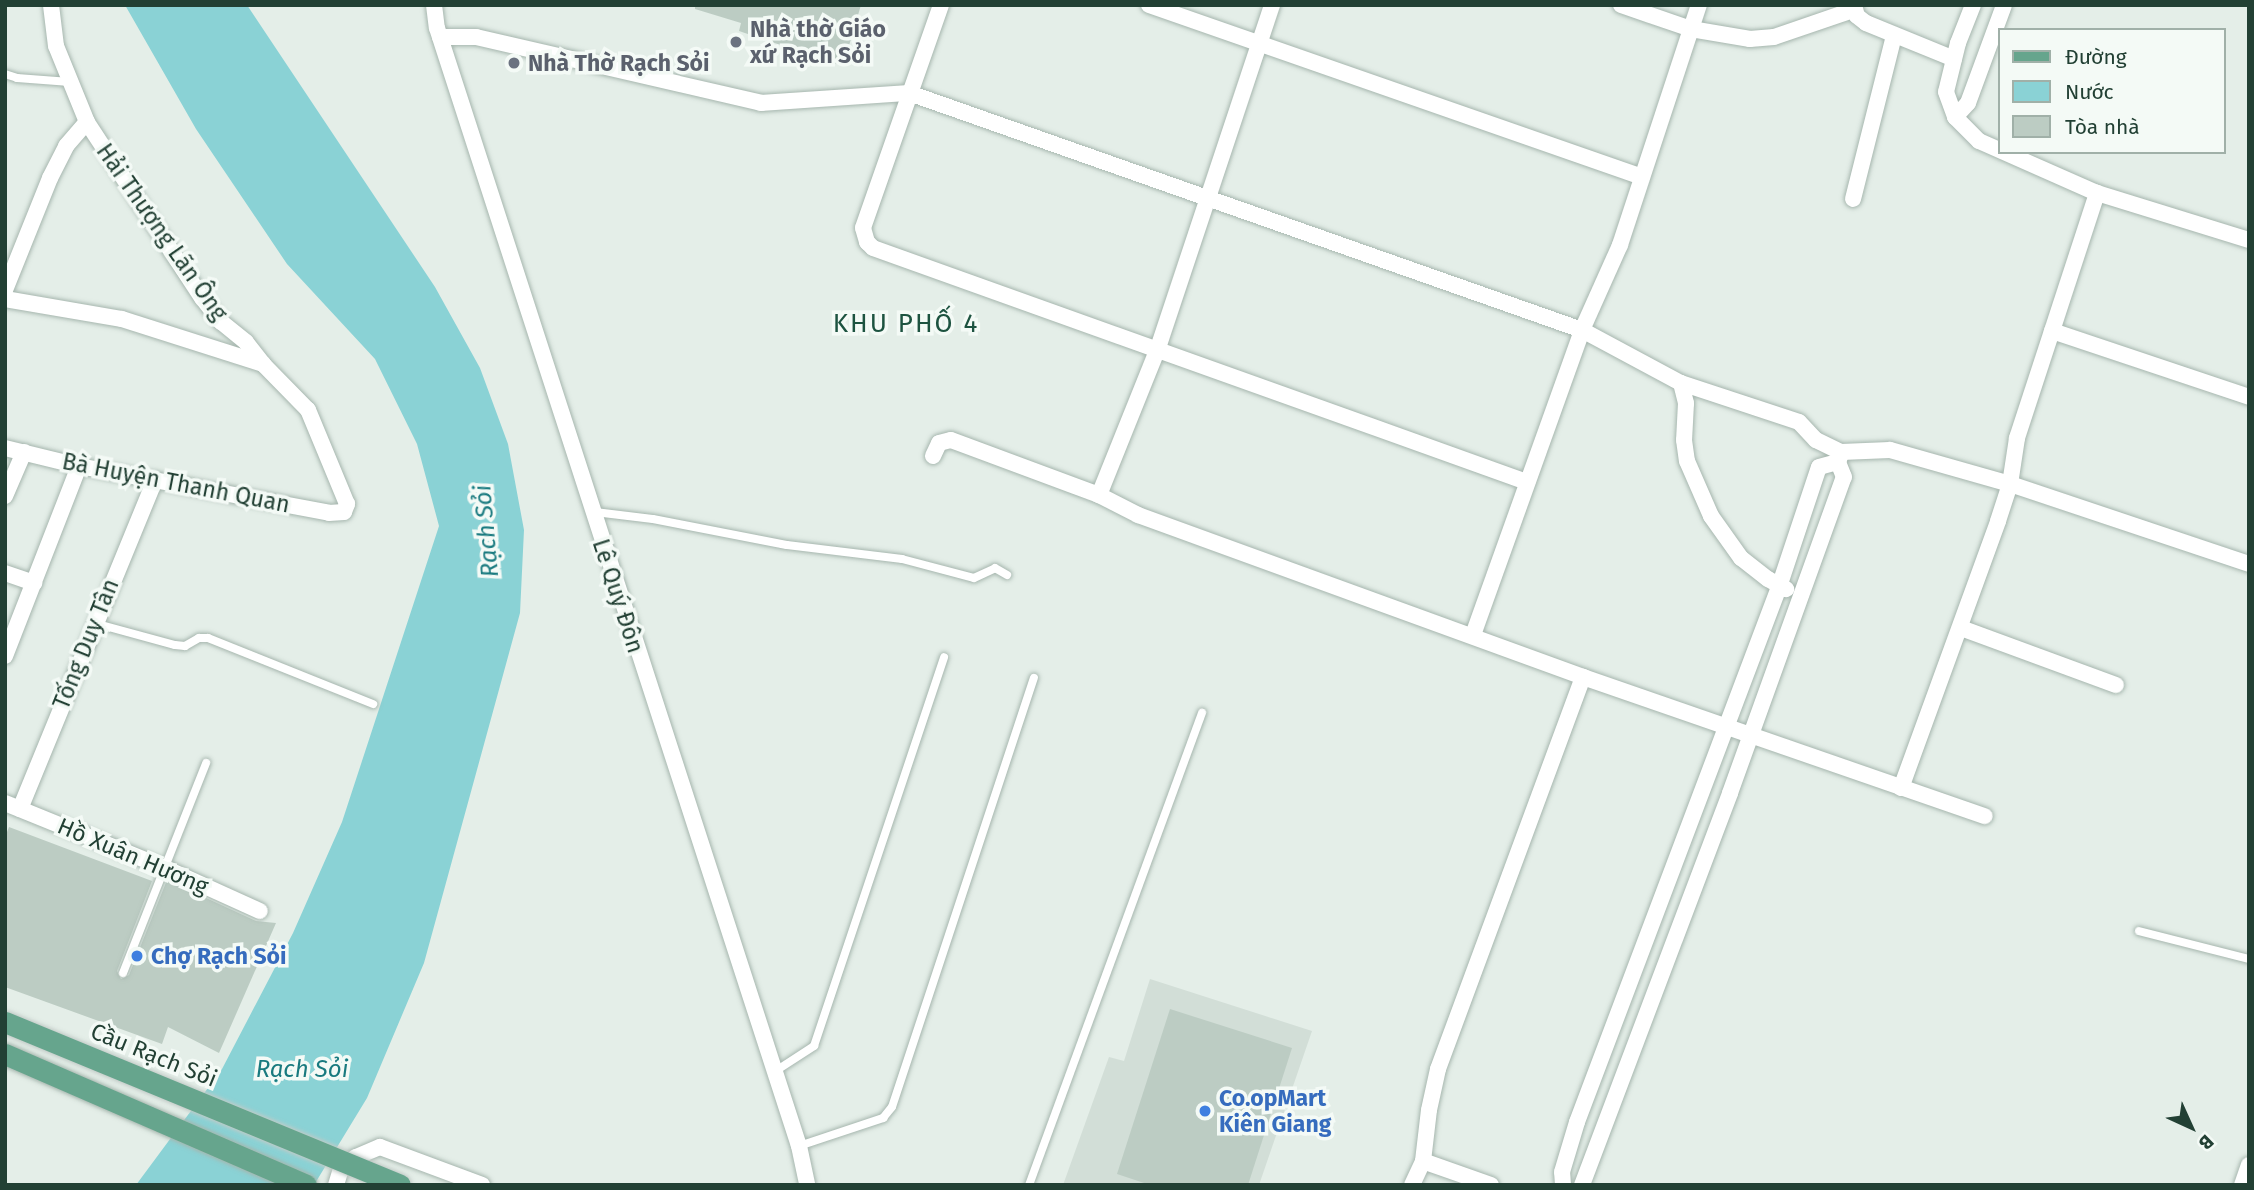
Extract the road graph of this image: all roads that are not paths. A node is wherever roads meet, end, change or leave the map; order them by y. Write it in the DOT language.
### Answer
graph roads {
  1 [pos="51,5"];
  2 [pos="434,5"];
  3 [pos="941,5"];
  4 [pos="1149,5"];
  5 [pos="1272,5"];
  6 [pos="1621,5"];
  7 [pos="1699,5"];
  8 [pos="1973,5"];
  9 [pos="2004,5"];
  10 [pos="1854,7"];
  11 [pos="1691,29"];
  12 [pos="1894,36"];
  13 [pos="440,37"];
  14 [pos="1258,43"];
  15 [pos="1954,59"];
  16 [pos="5,74"];
  17 [pos="70,82"];
  18 [pos="909,93"];
  19 [pos="1955,117"];
  20 [pos="87,122"];
  21 [pos="1998,151"];
  22 [pos="2004,154"];
  23 [pos="1642,177"];
  24 [pos="2097,193"];
  25 [pos="1208,198"];
  26 [pos="1853,199"];
  27 [pos="2249,240"];
  28 [pos="5,290"];
  29 [pos="5,299"];
  30 [pos="1582,331"];
  31 [pos="2052,331"];
  32 [pos="1157,351"];
  33 [pos="262,364"];
  34 [pos="1681,383"];
  35 [pos="2249,397"];
  36 [pos="5,448"];
  37 [pos="24,452"];
  38 [pos="933,456"];
  39 [pos="1840,457"];
  40 [pos="79,466"];
  41 [pos="155,480"];
  42 [pos="1527,482"];
  43 [pos="2010,484"];
  44 [pos="1099,495"];
  45 [pos="5,496"];
  46 [pos="346,510"];
  47 [pos="592,512"];
  48 [pos="2249,564"];
  49 [pos="5,573"];
  50 [pos="1007,575"];
  51 [pos="34,583"];
  52 [pos="1779,587"];
  53 [pos="1800,594"];
  54 [pos="94,623"];
  55 [pos="1961,628"];
  56 [pos="1473,635"];
  57 [pos="5,656"];
  58 [pos="944,657"];
  59 [pos="1583,677"];
  60 [pos="1034,678"];
  61 [pos="2116,685"];
  62 [pos="373,704"];
  63 [pos="1202,713"];
  64 [pos="1726,728"];
  65 [pos="1750,737"];
  66 [pos="206,763"];
  67 [pos="1901,788"];
  68 [pos="13,806"];
  69 [pos="1985,816"];
  70 [pos="165,868"];
  71 [pos="260,911"];
  72 [pos="2139,931"];
  73 [pos="2249,959"];
  74 [pos="123,973"];
  75 [pos="5,1022"];
  76 [pos="5,1054"];
  77 [pos="774,1072"];
  78 [pos="799,1146"];
  79 [pos="1423,1161"];
  80 [pos="2249,1165"];
  81 [pos="306,1185"];
  82 [pos="336,1185"];
  83 [pos="400,1185"];
  84 [pos="482,1185"];
  85 [pos="807,1185"];
  86 [pos="1029,1185"];
  87 [pos="1412,1185"];
  88 [pos="1490,1185"];
  89 [pos="1563,1185"];
  90 [pos="1582,1185"];
  91 [pos="2242,1185"];
  1 -- 17 [label="street, Hải Thượng Lãn Ông"];
  2 -- 13 [label="street, Lê Quý Đôn"];
  3 -- 18 [label="street"];
  4 -- 14 [label="street"];
  5 -- 14 [label="street"];
  6 -- 11 [label="street"];
  7 -- 11 [label="street"];
  8 -- 15 [label="street"];
  9 -- 19 [label="street"];
  10 -- 11 [label="street"];
  10 -- 12 [label="street"];
  11 -- 23 [label="street"];
  12 -- 15 [label="street"];
  12 -- 26 [label="street"];
  13 -- 18 [label="street"];
  13 -- 47 [label="street, Lê Quý Đôn"];
  14 -- 23 [label="street"];
  14 -- 25 [label="street"];
  15 -- 19 [label="street"];
  16 -- 17 [label="lane"];
  17 -- 20 [label="street, Hải Thượng Lãn Ông"];
  18 -- 25 [label="street"];
  18 -- 32 [label="street"];
  19 -- 21 [label="street"];
  20 -- 28 [label="street"];
  20 -- 33 [label="street, Hải Thượng Lãn Ông"];
  22 -- 24 [label="street"];
  23 -- 30 [label="street"];
  24 -- 27 [label="street"];
  24 -- 31 [label="street"];
  25 -- 30 [label="street"];
  25 -- 32 [label="street"];
  29 -- 33 [label="street"];
  30 -- 34 [label="street"];
  30 -- 42 [label="street"];
  31 -- 35 [label="street"];
  31 -- 43 [label="street"];
  32 -- 42 [label="street"];
  32 -- 44 [label="street"];
  33 -- 46 [label="street, Hải Thượng Lãn Ông"];
  34 -- 39 [label="street"];
  34 -- 52 [label="street"];
  36 -- 37 [label="street, Bà Huyện Thanh Quan"];
  37 -- 40 [label="street, Bà Huyện Thanh Quan"];
  37 -- 45 [label="street"];
  38 -- 44 [label="street"];
  39 -- 43 [label="street"];
  39 -- 52 [label="street"];
  39 -- 53 [label="street"];
  40 -- 41 [label="street, Bà Huyện Thanh Quan"];
  40 -- 51 [label="street"];
  41 -- 46 [label="street, Bà Huyện Thanh Quan"];
  41 -- 54 [label="street, Tống Duy Tân"];
  42 -- 56 [label="street"];
  43 -- 48 [label="street"];
  43 -- 55 [label="street"];
  44 -- 56 [label="street"];
  47 -- 50 [label="lane"];
  47 -- 77 [label="street, Lê Quý Đôn"];
  49 -- 51 [label="street"];
  51 -- 57 [label="street"];
  52 -- 53 [label="street"];
  52 -- 64 [label="street"];
  53 -- 65 [label="street"];
  54 -- 62 [label="lane"];
  54 -- 68 [label="street, Tống Duy Tân"];
  55 -- 61 [label="street"];
  55 -- 67 [label="street"];
  56 -- 59 [label="street"];
  58 -- 77 [label="lane"];
  59 -- 64 [label="street"];
  59 -- 79 [label="street"];
  60 -- 78 [label="lane"];
  63 -- 86 [label="lane"];
  64 -- 65 [label="street"];
  64 -- 89 [label="street"];
  65 -- 67 [label="street"];
  65 -- 90 [label="street"];
  66 -- 70 [label="lane"];
  67 -- 69 [label="street"];
  68 -- 70 [label="street, Hồ Xuân Hương"];
  70 -- 71 [label="street, Hồ Xuân Hương"];
  70 -- 74 [label="lane"];
  72 -- 73 [label="lane"];
  75 -- 83 [label="main road, Cầu Rạch Sỏi, bridge"];
  76 -- 81 [label="main road"];
  77 -- 78 [label="street, Lê Quý Đôn"];
  78 -- 85 [label="street, Lê Quý Đôn"];
  79 -- 87 [label="street"];
  79 -- 88 [label="street"];
  80 -- 91 [label="street"];
  82 -- 84 [label="street"];
}
